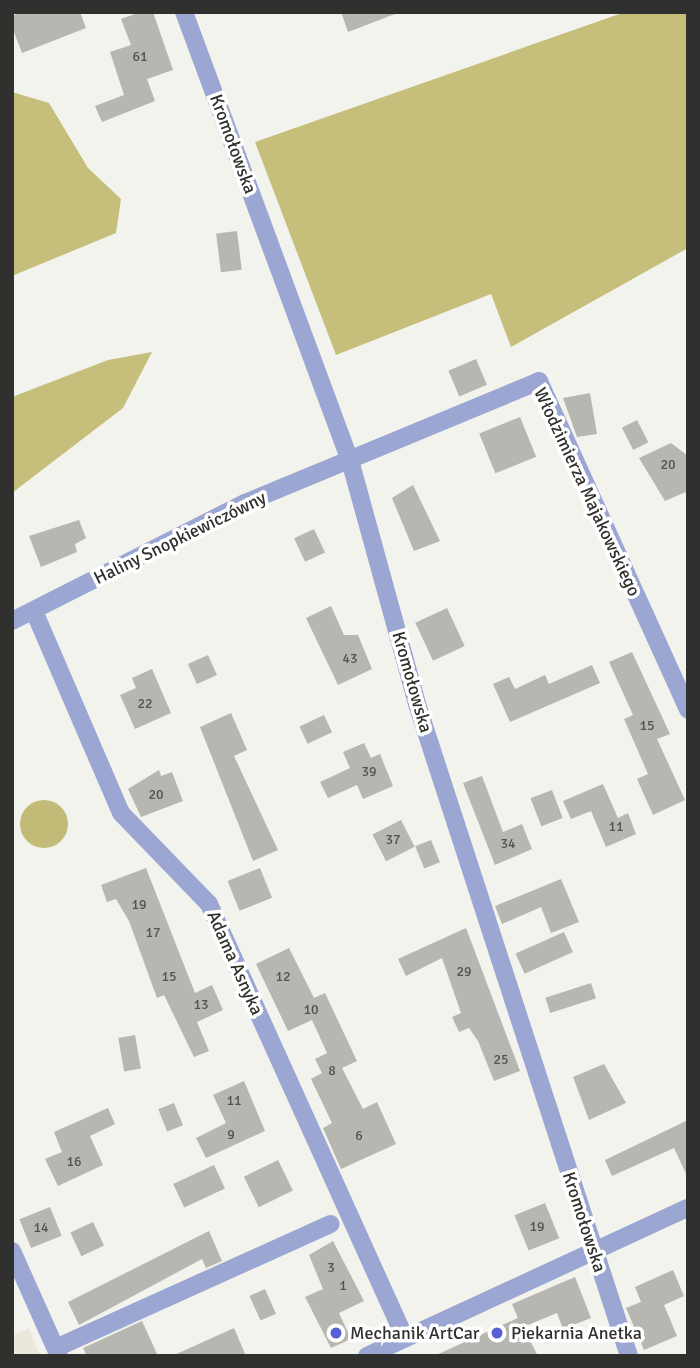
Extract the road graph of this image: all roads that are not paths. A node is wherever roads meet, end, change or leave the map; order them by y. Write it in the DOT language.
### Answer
graph roads {
  1 [pos="184,12"];
  2 [pos="351,464"];
  3 [pos="34,611"];
  4 [pos="12,621"];
  5 [pos="688,710"];
  6 [pos="688,1208"];
  7 [pos="330,1224"];
  8 [pos="12,1251"];
  9 [pos="593,1252"];
  10 [pos="405,1338"];
  11 [pos="58,1352"];
  12 [pos="367,1356"];
  13 [pos="629,1356"];
  1 -- 2 [label="street, Kromołowska"];
  2 -- 3 [label="street, Haliny Snopkiewiczówny"];
  2 -- 5 [label="street, Włodzimierza Majakowskiego"];
  2 -- 9 [label="street, Kromołowska"];
  3 -- 4 [label="street, Haliny Snopkiewiczówny"];
  3 -- 10 [label="street, Adama Asnyka"];
  6 -- 9 [label="street"];
  7 -- 11 [label="street"];
  8 -- 11 [label="street"];
  9 -- 10 [label="street"];
  9 -- 13 [label="street, Kromołowska"];
  10 -- 12 [label="street"];
}
